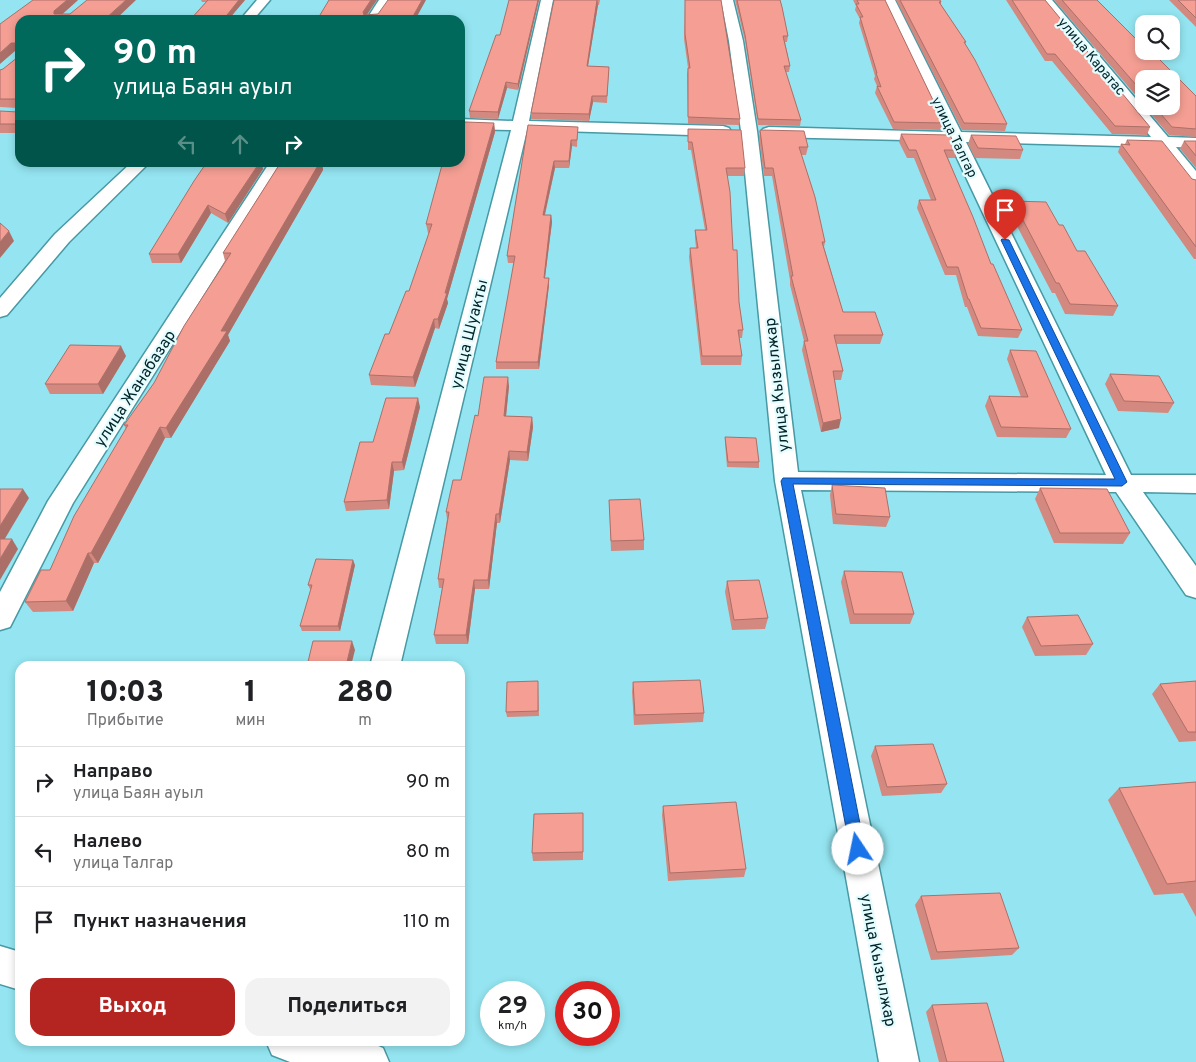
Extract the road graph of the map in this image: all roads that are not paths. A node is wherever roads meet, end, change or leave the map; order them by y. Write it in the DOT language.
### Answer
graph roads {
  1 [pos="264,0"];
  2 [pos="385,0"];
  3 [pos="547,0"];
  4 [pos="727,0"];
  5 [pos="889,0"];
  6 [pos="1046,0"];
  7 [pos="250,15"];
  8 [pos="375,15"];
  9 [pos="465,124"];
  10 [pos="520,126"];
  11 [pos="749,131"];
  12 [pos="955,136"];
  13 [pos="1163,142"];
  14 [pos="1196,143"];
  15 [pos="137,167"];
  16 [pos="276,167"];
  17 [pos="1196,182"];
  18 [pos="0,310"];
  19 [pos="786,481"];
  20 [pos="1122,482"];
  21 [pos="1196,484"];
  22 [pos="1196,587"];
  23 [pos="0,619"];
  24 [pos="386,661"];
  25 [pos="0,965"];
  26 [pos="15,970"];
  27 [pos="305,1046"];
  28 [pos="369,1062"];
  29 [pos="899,1062"];
  1 -- 7 [label="street"];
  2 -- 8 [label="street"];
  3 -- 10 [label="street, улица Шуакты"];
  4 -- 11 [label="street, улица Кызылжар"];
  5 -- 12 [label="street, улица Талгар"];
  6 -- 13 [label="street, улица Каратас"];
  9 -- 10 [label="street"];
  10 -- 11 [label="street"];
  10 -- 24 [label="street, улица Шуакты"];
  11 -- 12 [label="street"];
  11 -- 19 [label="street, улица Кызылжар"];
  12 -- 13 [label="street"];
  12 -- 20 [label="street, улица Талгар"];
  13 -- 14 [label="street"];
  13 -- 17 [label="street, улица Каратас"];
  15 -- 18 [label="street"];
  16 -- 23 [label="street, улица Жанабазар"];
  19 -- 20 [label="street"];
  19 -- 29 [label="street, улица Кызылжар"];
  20 -- 21 [label="street"];
  20 -- 22 [label="street, улица Талгар"];
  25 -- 26 [label="street"];
  27 -- 28 [label="street"];
}
